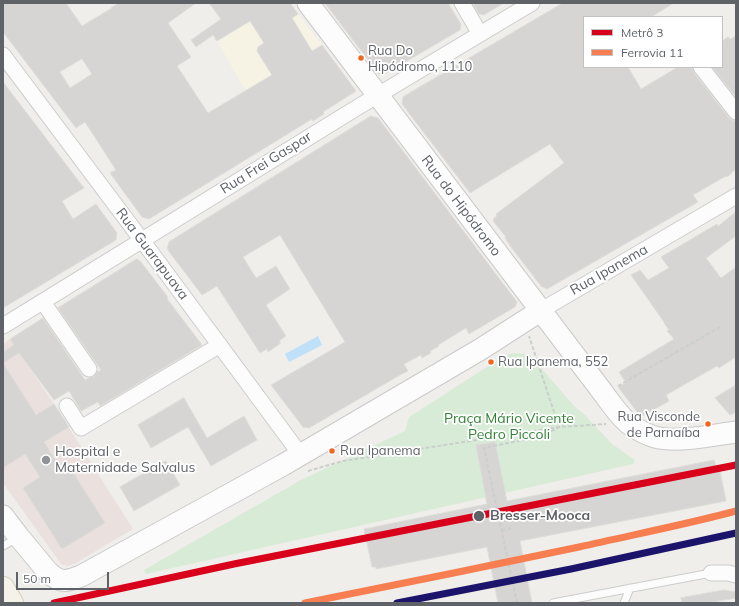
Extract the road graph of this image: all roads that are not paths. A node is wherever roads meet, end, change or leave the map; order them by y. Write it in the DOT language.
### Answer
graph roads {
  1 [pos="308,3"];
  2 [pos="462,3"];
  3 [pos="532,3"];
  4 [pos="480,34"];
  5 [pos="3,55"];
  6 [pos="703,68"];
  7 [pos="378,95"];
  8 [pos="736,112"];
  9 [pos="736,196"];
  10 [pos="142,240"];
  11 [pos="43,302"];
  12 [pos="532,316"];
  13 [pos="3,326"];
  14 [pos="220,345"];
  15 [pos="89,369"];
  16 [pos="67,406"];
  17 [pos="736,432"];
  18 [pos="303,463"];
  19 [pos="3,516"];
  20 [pos="11,541"];
  21 [pos="711,573"];
  22 [pos="736,575"];
  23 [pos="3,588"];
  24 [pos="630,588"];
  25 [pos="12,603"];
  26 [pos="553,603"];
  27 [pos="624,603"];
  1 -- 7 [label="street, Rua do Hipódromo"];
  2 -- 4 [label="street"];
  3 -- 4 [label="street, Rua Frei Gaspar"];
  4 -- 7 [label="street, Rua Frei Gaspar"];
  5 -- 10 [label="street, Rua Guarapuava"];
  6 -- 8 [label="street"];
  7 -- 10 [label="street, Rua Frei Gaspar"];
  7 -- 12 [label="street, Rua do Hipódromo"];
  9 -- 12 [label="street, Rua Ipanema"];
  10 -- 11 [label="street, Rua Frei Gaspar"];
  10 -- 14 [label="street, Rua Guarapuava"];
  11 -- 13 [label="street, Rua Frei Gaspar"];
  11 -- 15 [label="street"];
  12 -- 17 [label="street, Rua do Hipódromo"];
  12 -- 18 [label="street, Rua Ipanema"];
  14 -- 16 [label="street"];
  14 -- 18 [label="street, Rua Guarapuava"];
  18 -- 20 [label="street, Rua Ipanema"];
  19 -- 20 [label="street"];
  21 -- 22 [label="street"];
  21 -- 24 [label="lane"];
  23 -- 25 [label="main road"];
  24 -- 26 [label="lane"];
  24 -- 27 [label="lane"];
}
